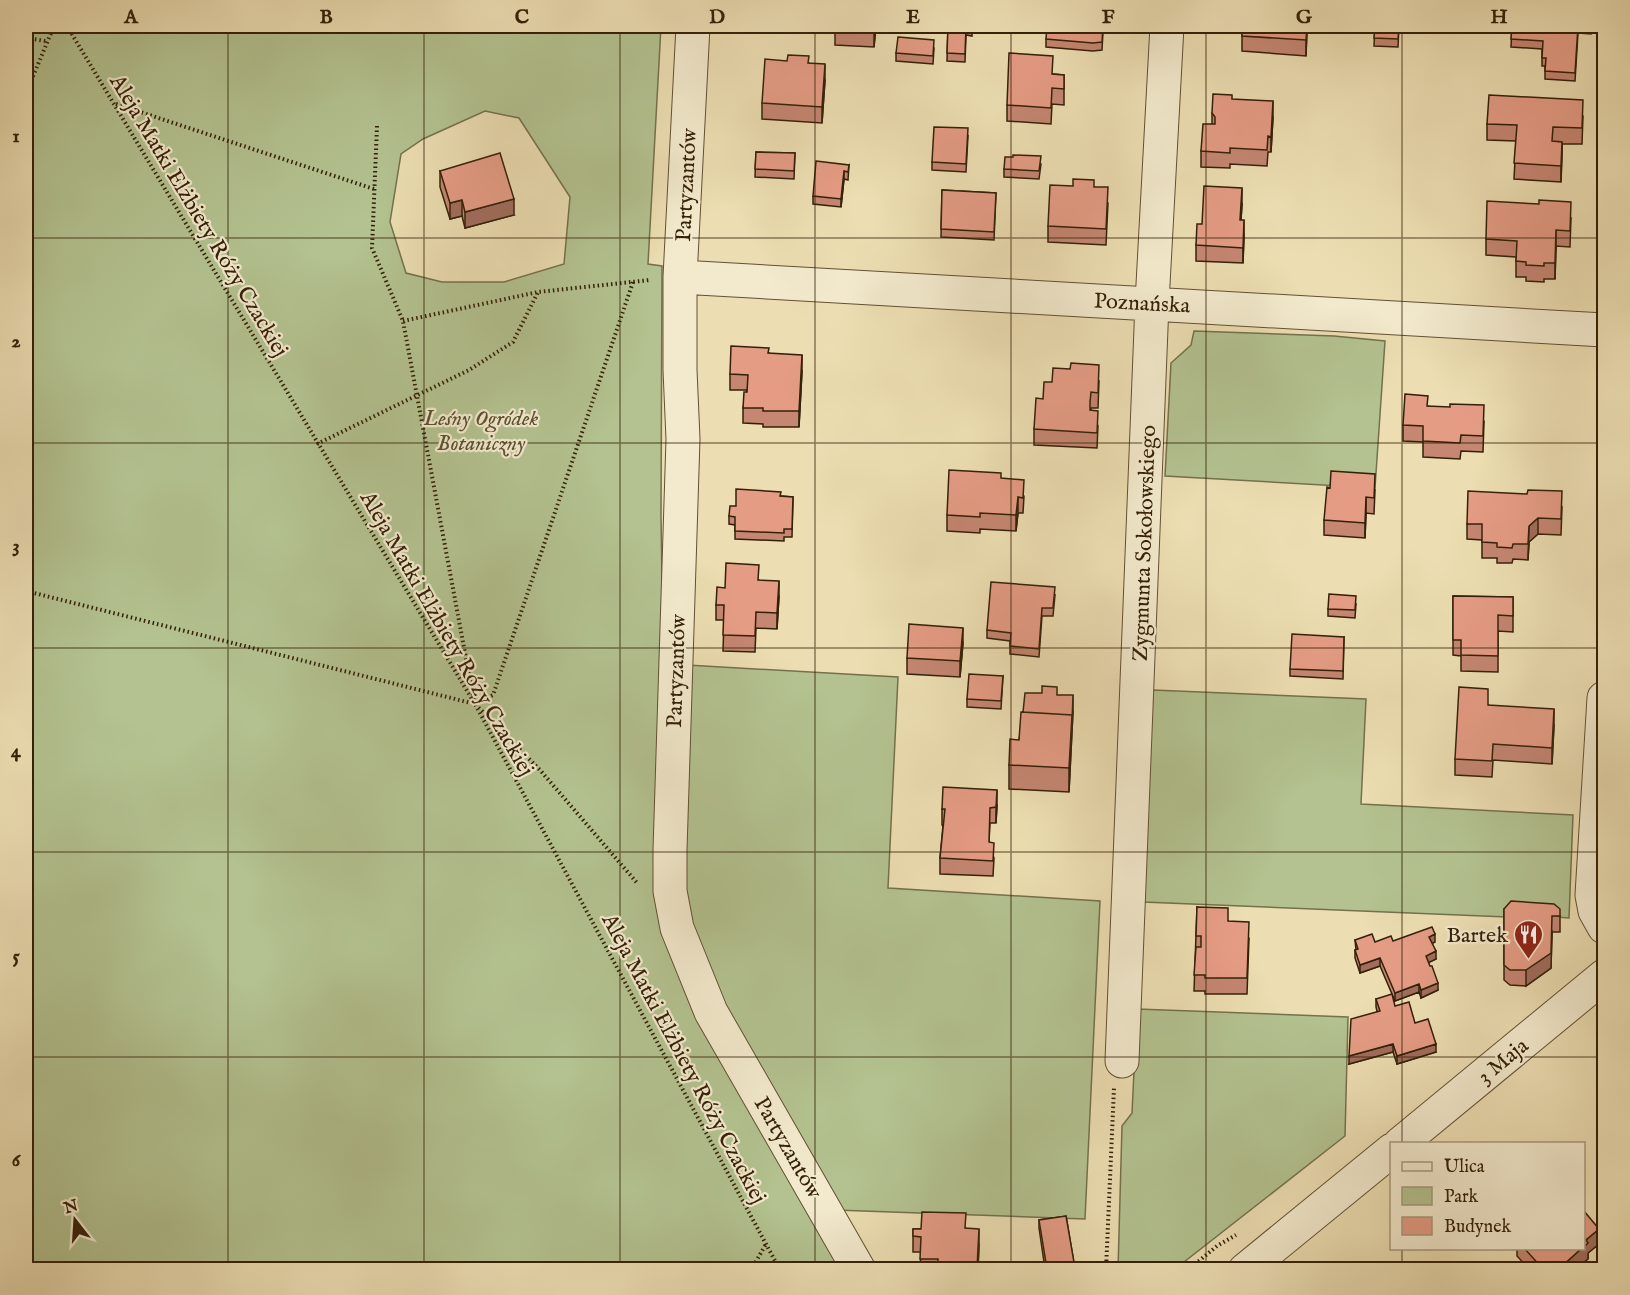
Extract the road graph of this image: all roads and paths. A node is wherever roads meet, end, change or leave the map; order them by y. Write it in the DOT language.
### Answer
graph roads {
  1 [pos="54,26"];
  2 [pos="67,26"];
  3 [pos="693,26"];
  4 [pos="1167,26"];
  5 [pos="26,38"];
  6 [pos="46,41"];
  7 [pos="26,93"];
  8 [pos="115,104"];
  9 [pos="376,126"];
  10 [pos="374,189"];
  11 [pos="680,277"];
  12 [pos="633,282"];
  13 [pos="538,292"];
  14 [pos="1152,303"];
  15 [pos="403,321"];
  16 [pos="1605,330"];
  17 [pos="417,394"];
  18 [pos="317,444"];
  19 [pos="26,591"];
  20 [pos="1605,698"];
  21 [pos="475,704"];
  22 [pos="645,892"];
  23 [pos="1605,927"];
  24 [pos="1605,976"];
  25 [pos="1123,1055"];
  26 [pos="1401,1142"];
  27 [pos="1390,1152"];
  28 [pos="766,1244"];
  29 [pos="751,1269"];
  30 [pos="780,1269"];
  31 [pos="859,1269"];
  32 [pos="1106,1269"];
  33 [pos="1245,1269"];
  1 -- 6 [label="path"];
  2 -- 8 [label="path, Aleja Matki Elżbiety Róży Czackiej"];
  3 -- 11 [label="street, Partyzantów"];
  4 -- 14 [label="street, Zygmunta Sokołowskiego"];
  5 -- 6 [label="path"];
  6 -- 7 [label="path"];
  8 -- 10 [label="path"];
  8 -- 18 [label="path, Aleja Matki Elżbiety Róży Czackiej"];
  9 -- 10 [label="path"];
  10 -- 15 [label="path"];
  11 -- 12 [label="path"];
  11 -- 14 [label="street, Poznańska"];
  11 -- 31 [label="street, Partyzantów"];
  12 -- 13 [label="path"];
  12 -- 21 [label="path"];
  13 -- 15 [label="path"];
  13 -- 17 [label="path"];
  14 -- 16 [label="street, Poznańska"];
  14 -- 25 [label="street, Zygmunta Sokołowskiego"];
  15 -- 17 [label="path"];
  17 -- 18 [label="path"];
  17 -- 21 [label="path"];
  18 -- 21 [label="path, Aleja Matki Elżbiety Róży Czackiej"];
  19 -- 21 [label="path"];
  20 -- 23 [label="street"];
  21 -- 22 [label="path"];
  21 -- 28 [label="path, Aleja Matki Elżbiety Róży Czackiej"];
  24 -- 26 [label="street, 3 Maja"];
  25 -- 32 [label="path"];
  27 -- 33 [label="street"];
  28 -- 29 [label="path"];
  28 -- 30 [label="path, Aleja Matki Elżbiety Róży Czackiej"];
}
